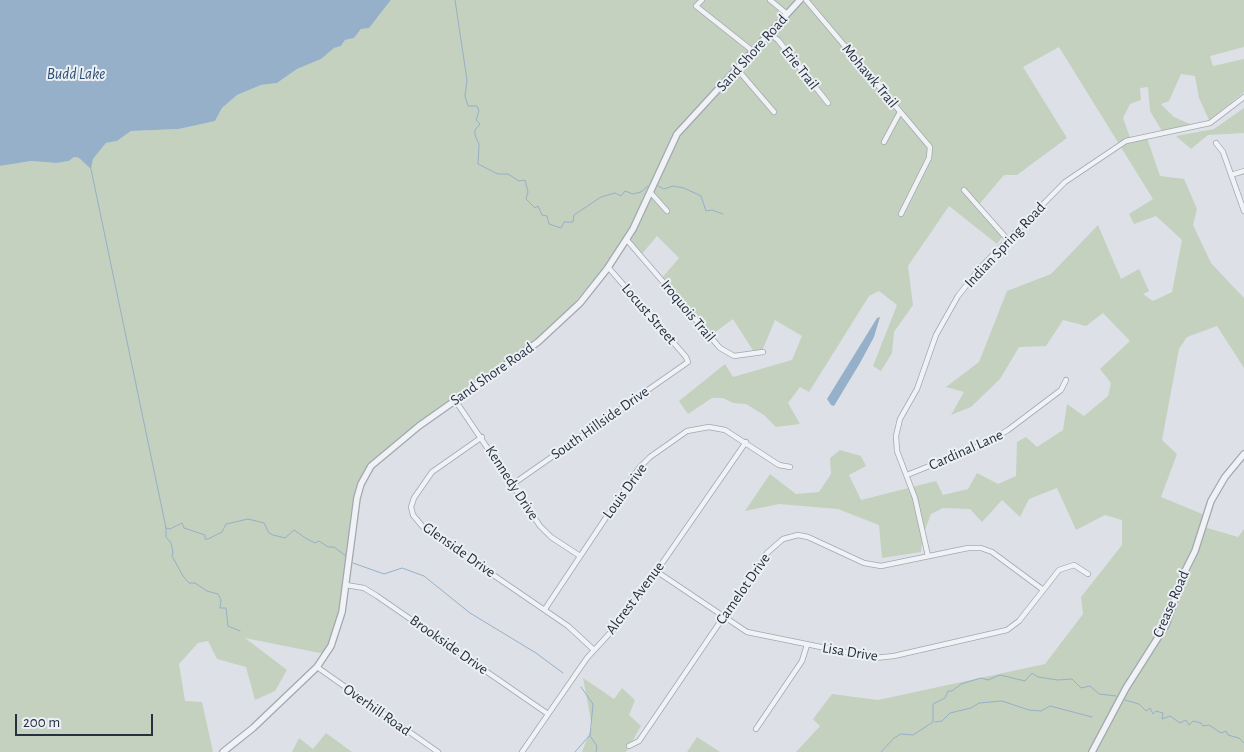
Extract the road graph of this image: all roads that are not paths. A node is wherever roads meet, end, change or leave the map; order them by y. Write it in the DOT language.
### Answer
graph roads {
  1 [pos="702,0"];
  2 [pos="770,0"];
  3 [pos="800,0"];
  4 [pos="806,0"];
  5 [pos="787,14"];
  6 [pos="770,34"];
  7 [pos="754,52"];
  8 [pos="738,70"];
  9 [pos="1244,97"];
  10 [pos="828,103"];
  11 [pos="774,112"];
  12 [pos="900,112"];
  13 [pos="884,142"];
  14 [pos="1216,143"];
  15 [pos="1244,171"];
  16 [pos="1231,175"];
  17 [pos="964,190"];
  18 [pos="651,193"];
  19 [pos="668,211"];
  20 [pos="1244,211"];
  21 [pos="901,214"];
  22 [pos="627,240"];
  23 [pos="1008,240"];
  24 [pos="608,267"];
  25 [pos="763,352"];
  26 [pos="688,362"];
  27 [pos="1066,380"];
  28 [pos="455,400"];
  29 [pos="482,437"];
  30 [pos="746,442"];
  31 [pos="1244,454"];
  32 [pos="790,467"];
  33 [pos="907,475"];
  34 [pos="513,484"];
  35 [pos="580,556"];
  36 [pos="928,556"];
  37 [pos="656,572"];
  38 [pos="1088,574"];
  39 [pos="346,585"];
  40 [pos="1042,589"];
  41 [pos="544,609"];
  42 [pos="723,618"];
  43 [pos="807,645"];
  44 [pos="594,650"];
  45 [pos="317,667"];
  46 [pos="548,714"];
  47 [pos="756,728"];
  48 [pos="629,746"];
  49 [pos="223,752"];
  50 [pos="438,752"];
  51 [pos="522,752"];
  52 [pos="1092,752"];
  1 -- 7 [label="street"];
  2 -- 5 [label="street"];
  3 -- 5 [label="street, Sand Shore Road"];
  4 -- 12 [label="street, Mohawk Trail"];
  5 -- 6 [label="street, Sand Shore Road"];
  6 -- 7 [label="street, Sand Shore Road"];
  6 -- 10 [label="street, Erie Trail"];
  7 -- 8 [label="street, Sand Shore Road"];
  8 -- 11 [label="street"];
  8 -- 18 [label="street, Sand Shore Road"];
  9 -- 23 [label="street, Indian Spring Road"];
  12 -- 13 [label="street"];
  12 -- 21 [label="street, Mohawk Trail"];
  14 -- 16 [label="street"];
  15 -- 16 [label="street"];
  16 -- 20 [label="street"];
  17 -- 23 [label="street"];
  18 -- 19 [label="street"];
  18 -- 22 [label="street, Sand Shore Road"];
  22 -- 24 [label="street, Sand Shore Road"];
  22 -- 25 [label="street, Iroquois Trail"];
  23 -- 33 [label="street, Indian Spring Road"];
  24 -- 26 [label="street, Locust Street"];
  24 -- 28 [label="street, Sand Shore Road"];
  26 -- 34 [label="street, South Hillside Drive"];
  27 -- 33 [label="street, Cardinal Lane"];
  28 -- 29 [label="street, Kennedy Drive"];
  28 -- 39 [label="street, Sand Shore Road"];
  29 -- 34 [label="street, Kennedy Drive"];
  29 -- 41 [label="street, Glenside Drive"];
  30 -- 32 [label="street, Louis Drive"];
  30 -- 35 [label="street, Louis Drive"];
  30 -- 37 [label="street, Alcrest Avenue"];
  31 -- 52 [label="street, Crease Road"];
  33 -- 36 [label="street, Indian Spring Road"];
  34 -- 35 [label="street, Kennedy Drive"];
  35 -- 41 [label="street, Louis Drive"];
  36 -- 40 [label="street, Camelot Drive"];
  36 -- 42 [label="street, Camelot Drive"];
  37 -- 42 [label="street, Lisa Drive"];
  37 -- 44 [label="street, Alcrest Avenue"];
  38 -- 40 [label="street, Lisa Drive"];
  39 -- 45 [label="street, Sand Shore Road"];
  39 -- 46 [label="street, Brookside Drive"];
  40 -- 43 [label="street, Lisa Drive"];
  41 -- 44 [label="street, Glenside Drive"];
  42 -- 43 [label="street, Lisa Drive"];
  42 -- 48 [label="street, Camelot Drive"];
  43 -- 47 [label="street"];
  44 -- 46 [label="street, Alcrest Avenue"];
  45 -- 49 [label="street, Sand Shore Road"];
  45 -- 50 [label="street, Overhill Road"];
  46 -- 51 [label="street, Alcrest Avenue"];
}
